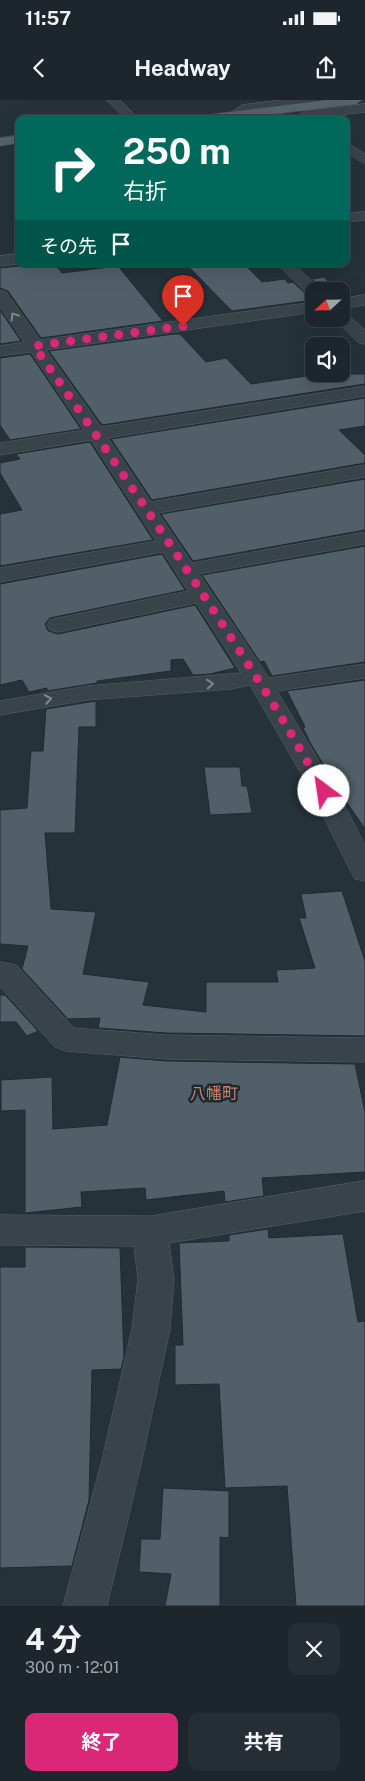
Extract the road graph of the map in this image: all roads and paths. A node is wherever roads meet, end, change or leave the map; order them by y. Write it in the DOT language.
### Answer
graph roads {
  1 [pos="113,100"];
  2 [pos="311,100"];
  3 [pos="356,100"];
  4 [pos="287,102"];
  5 [pos="365,108"];
  6 [pos="129,115"];
  7 [pos="238,115"];
  8 [pos="250,115"];
  9 [pos="320,115"];
  10 [pos="15,140"];
  11 [pos="0,142"];
  12 [pos="350,149"];
  13 [pos="365,160"];
  14 [pos="365,216"];
  15 [pos="350,218"];
  16 [pos="15,259"];
  17 [pos="0,261"];
  18 [pos="288,267"];
  19 [pos="305,283"];
  20 [pos="0,295"];
  21 [pos="365,300"];
  22 [pos="350,302"];
  23 [pos="305,308"];
  24 [pos="350,325"];
  25 [pos="365,339"];
  26 [pos="34,346"];
  27 [pos="0,351"];
  28 [pos="365,391"];
  29 [pos="96,434"];
  30 [pos="0,448"];
  31 [pos="365,471"];
  32 [pos="146,509"];
  33 [pos="365,538"];
  34 [pos="169,545"];
  35 [pos="187,570"];
  36 [pos="0,575"];
  37 [pos="202,595"];
  38 [pos="58,625"];
  39 [pos="365,671"];
  40 [pos="259,681"];
  41 [pos="0,708"];
  42 [pos="365,872"];
  43 [pos="0,973"];
  44 [pos="365,1050"];
  45 [pos="365,1196"];
  46 [pos="0,1230"];
  47 [pos="150,1231"];
  48 [pos="85,1606"];
  1 -- 6 [label="street"];
  2 -- 4 [label="street"];
  3 -- 8 [label="main road"];
  4 -- 7 [label="street"];
  5 -- 9 [label="street"];
  10 -- 11 [label="main road"];
  12 -- 13 [label="street"];
  14 -- 15 [label="street"];
  16 -- 17 [label="street"];
  18 -- 19 [label="street"];
  26 -- 20 [label="street, one-way"];
  21 -- 22 [label="street"];
  23 -- 26 [label="street"];
  24 -- 25 [label="street"];
  26 -- 27 [label="street"];
  26 -- 29 [label="street"];
  28 -- 29 [label="street"];
  29 -- 30 [label="street"];
  29 -- 32 [label="street"];
  31 -- 32 [label="street"];
  32 -- 34 [label="street"];
  33 -- 35 [label="street"];
  34 -- 35 [label="street"];
  34 -- 36 [label="street"];
  35 -- 37 [label="street"];
  37 -- 38 [label="street"];
  37 -- 40 [label="street"];
  39 -- 40 [label="street"];
  41 -- 40 [label="street, one-way"];
  40 -- 42 [label="street"];
  43 -- 44 [label="street"];
  45 -- 47 [label="street"];
  46 -- 47 [label="street"];
  47 -- 48 [label="street"];
}
